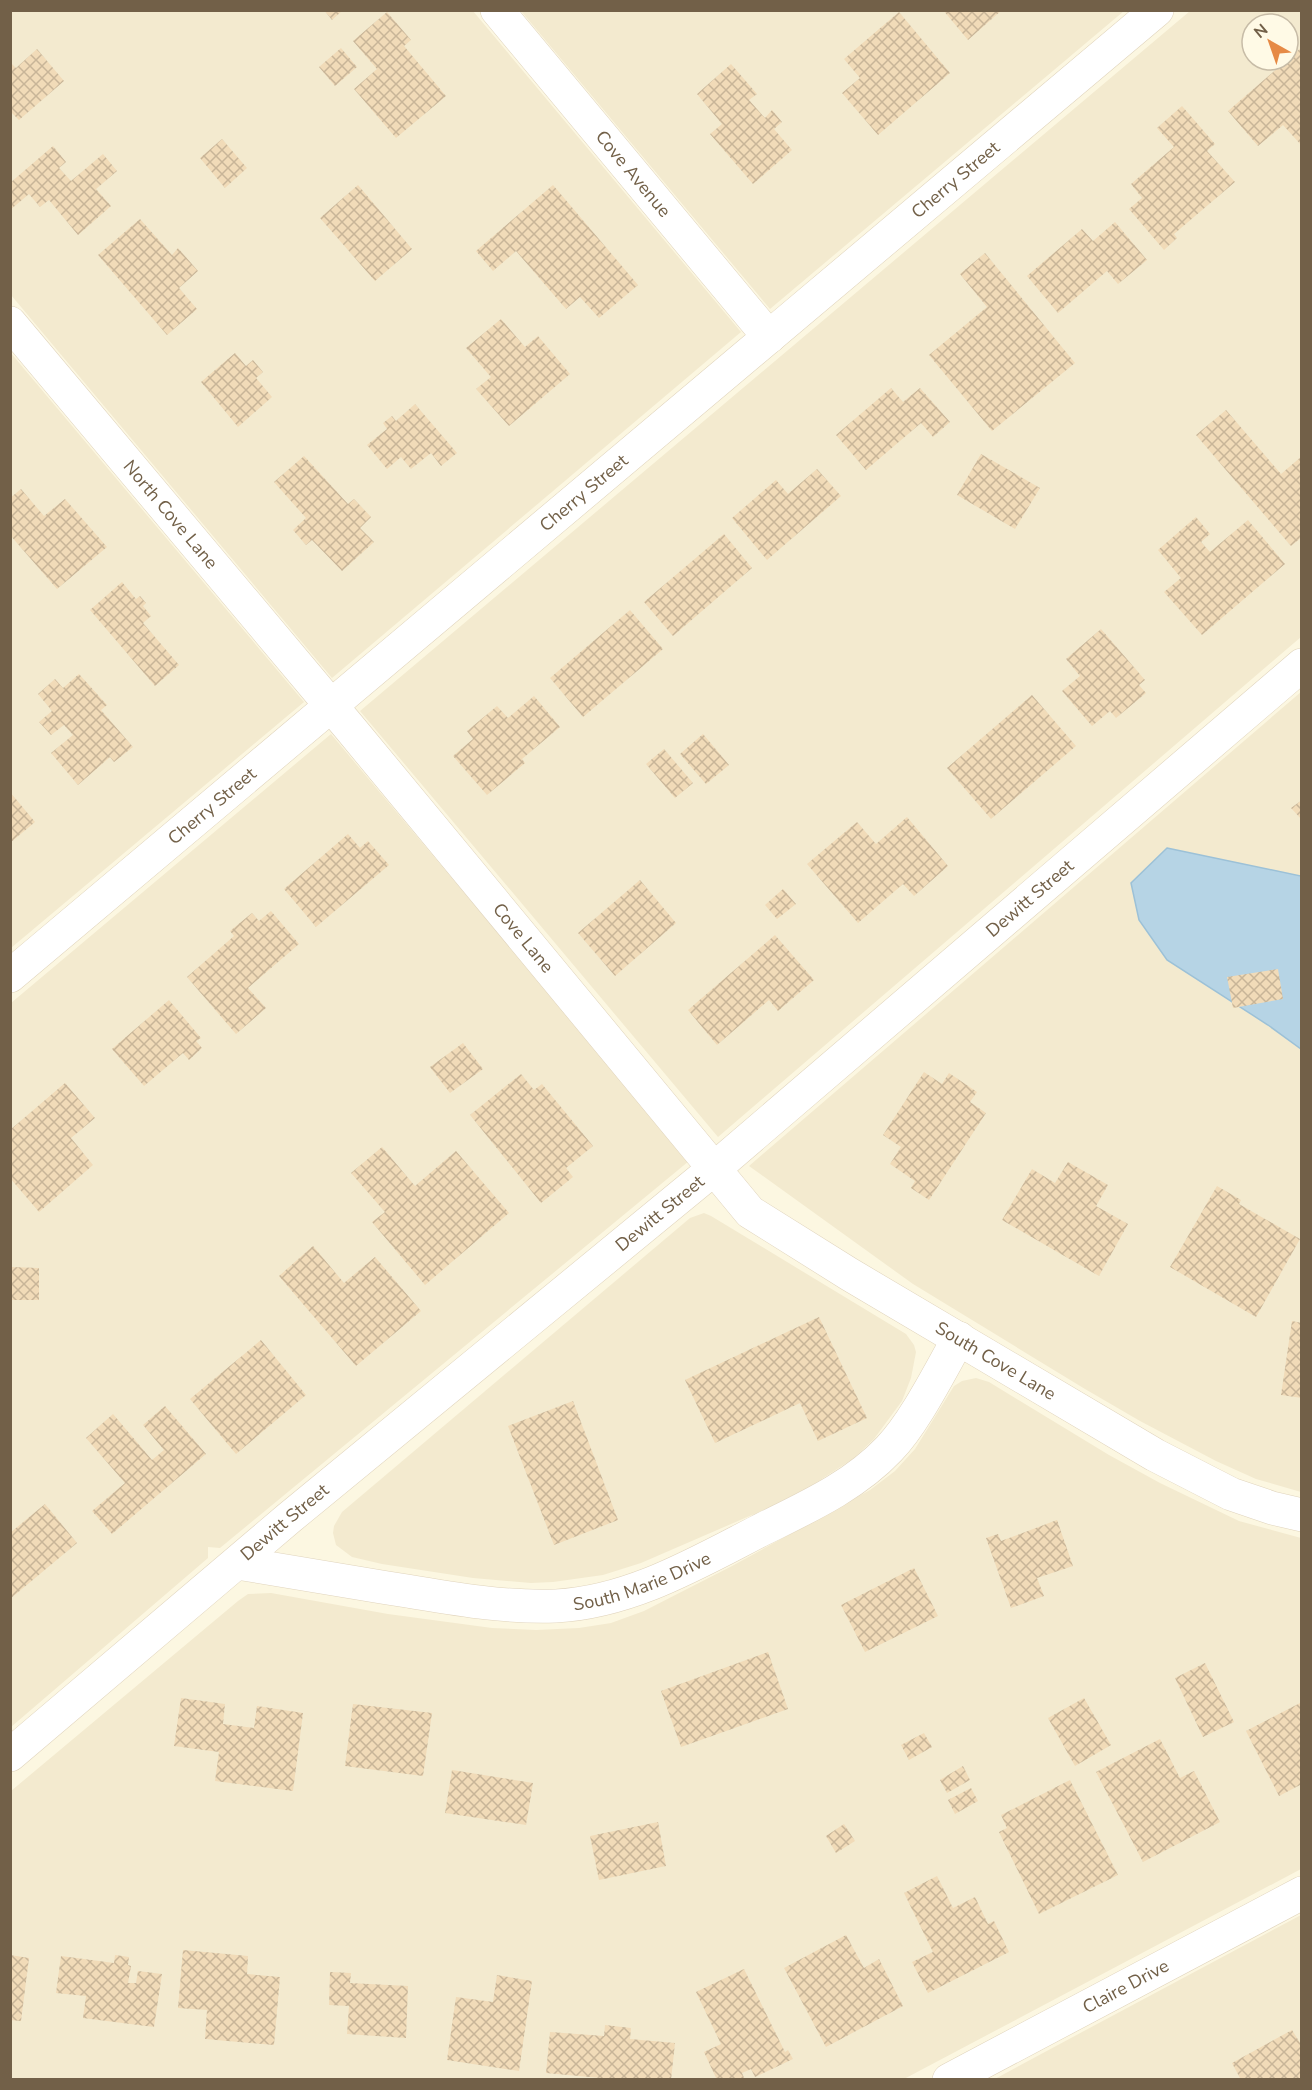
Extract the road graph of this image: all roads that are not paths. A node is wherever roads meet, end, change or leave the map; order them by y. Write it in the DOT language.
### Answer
graph roads {
  1 [pos="496,10"];
  2 [pos="1157,10"];
  3 [pos="10,323"];
  4 [pos="769,337"];
  5 [pos="1302,665"];
  6 [pos="332,706"];
  7 [pos="10,976"];
  8 [pos="715,1168"];
  9 [pos="959,1338"];
  10 [pos="1302,1515"];
  11 [pos="237,1563"];
  12 [pos="10,1755"];
  13 [pos="1302,1893"];
  14 [pos="949,2079"];
  1 -- 4 [label="street, Cove Avenue"];
  2 -- 4 [label="street, Cherry Street"];
  3 -- 6 [label="street, North Cove Lane"];
  4 -- 6 [label="street, Cherry Street"];
  5 -- 8 [label="street, Dewitt Street"];
  6 -- 7 [label="street, Cherry Street"];
  6 -- 8 [label="street, Cove Lane"];
  8 -- 9 [label="street, South Cove Lane"];
  8 -- 11 [label="street, Dewitt Street"];
  9 -- 10 [label="street, South Cove Lane"];
  9 -- 11 [label="street, South Marie Drive"];
  11 -- 12 [label="street, Dewitt Street"];
  13 -- 14 [label="street, Claire Drive"];
}
